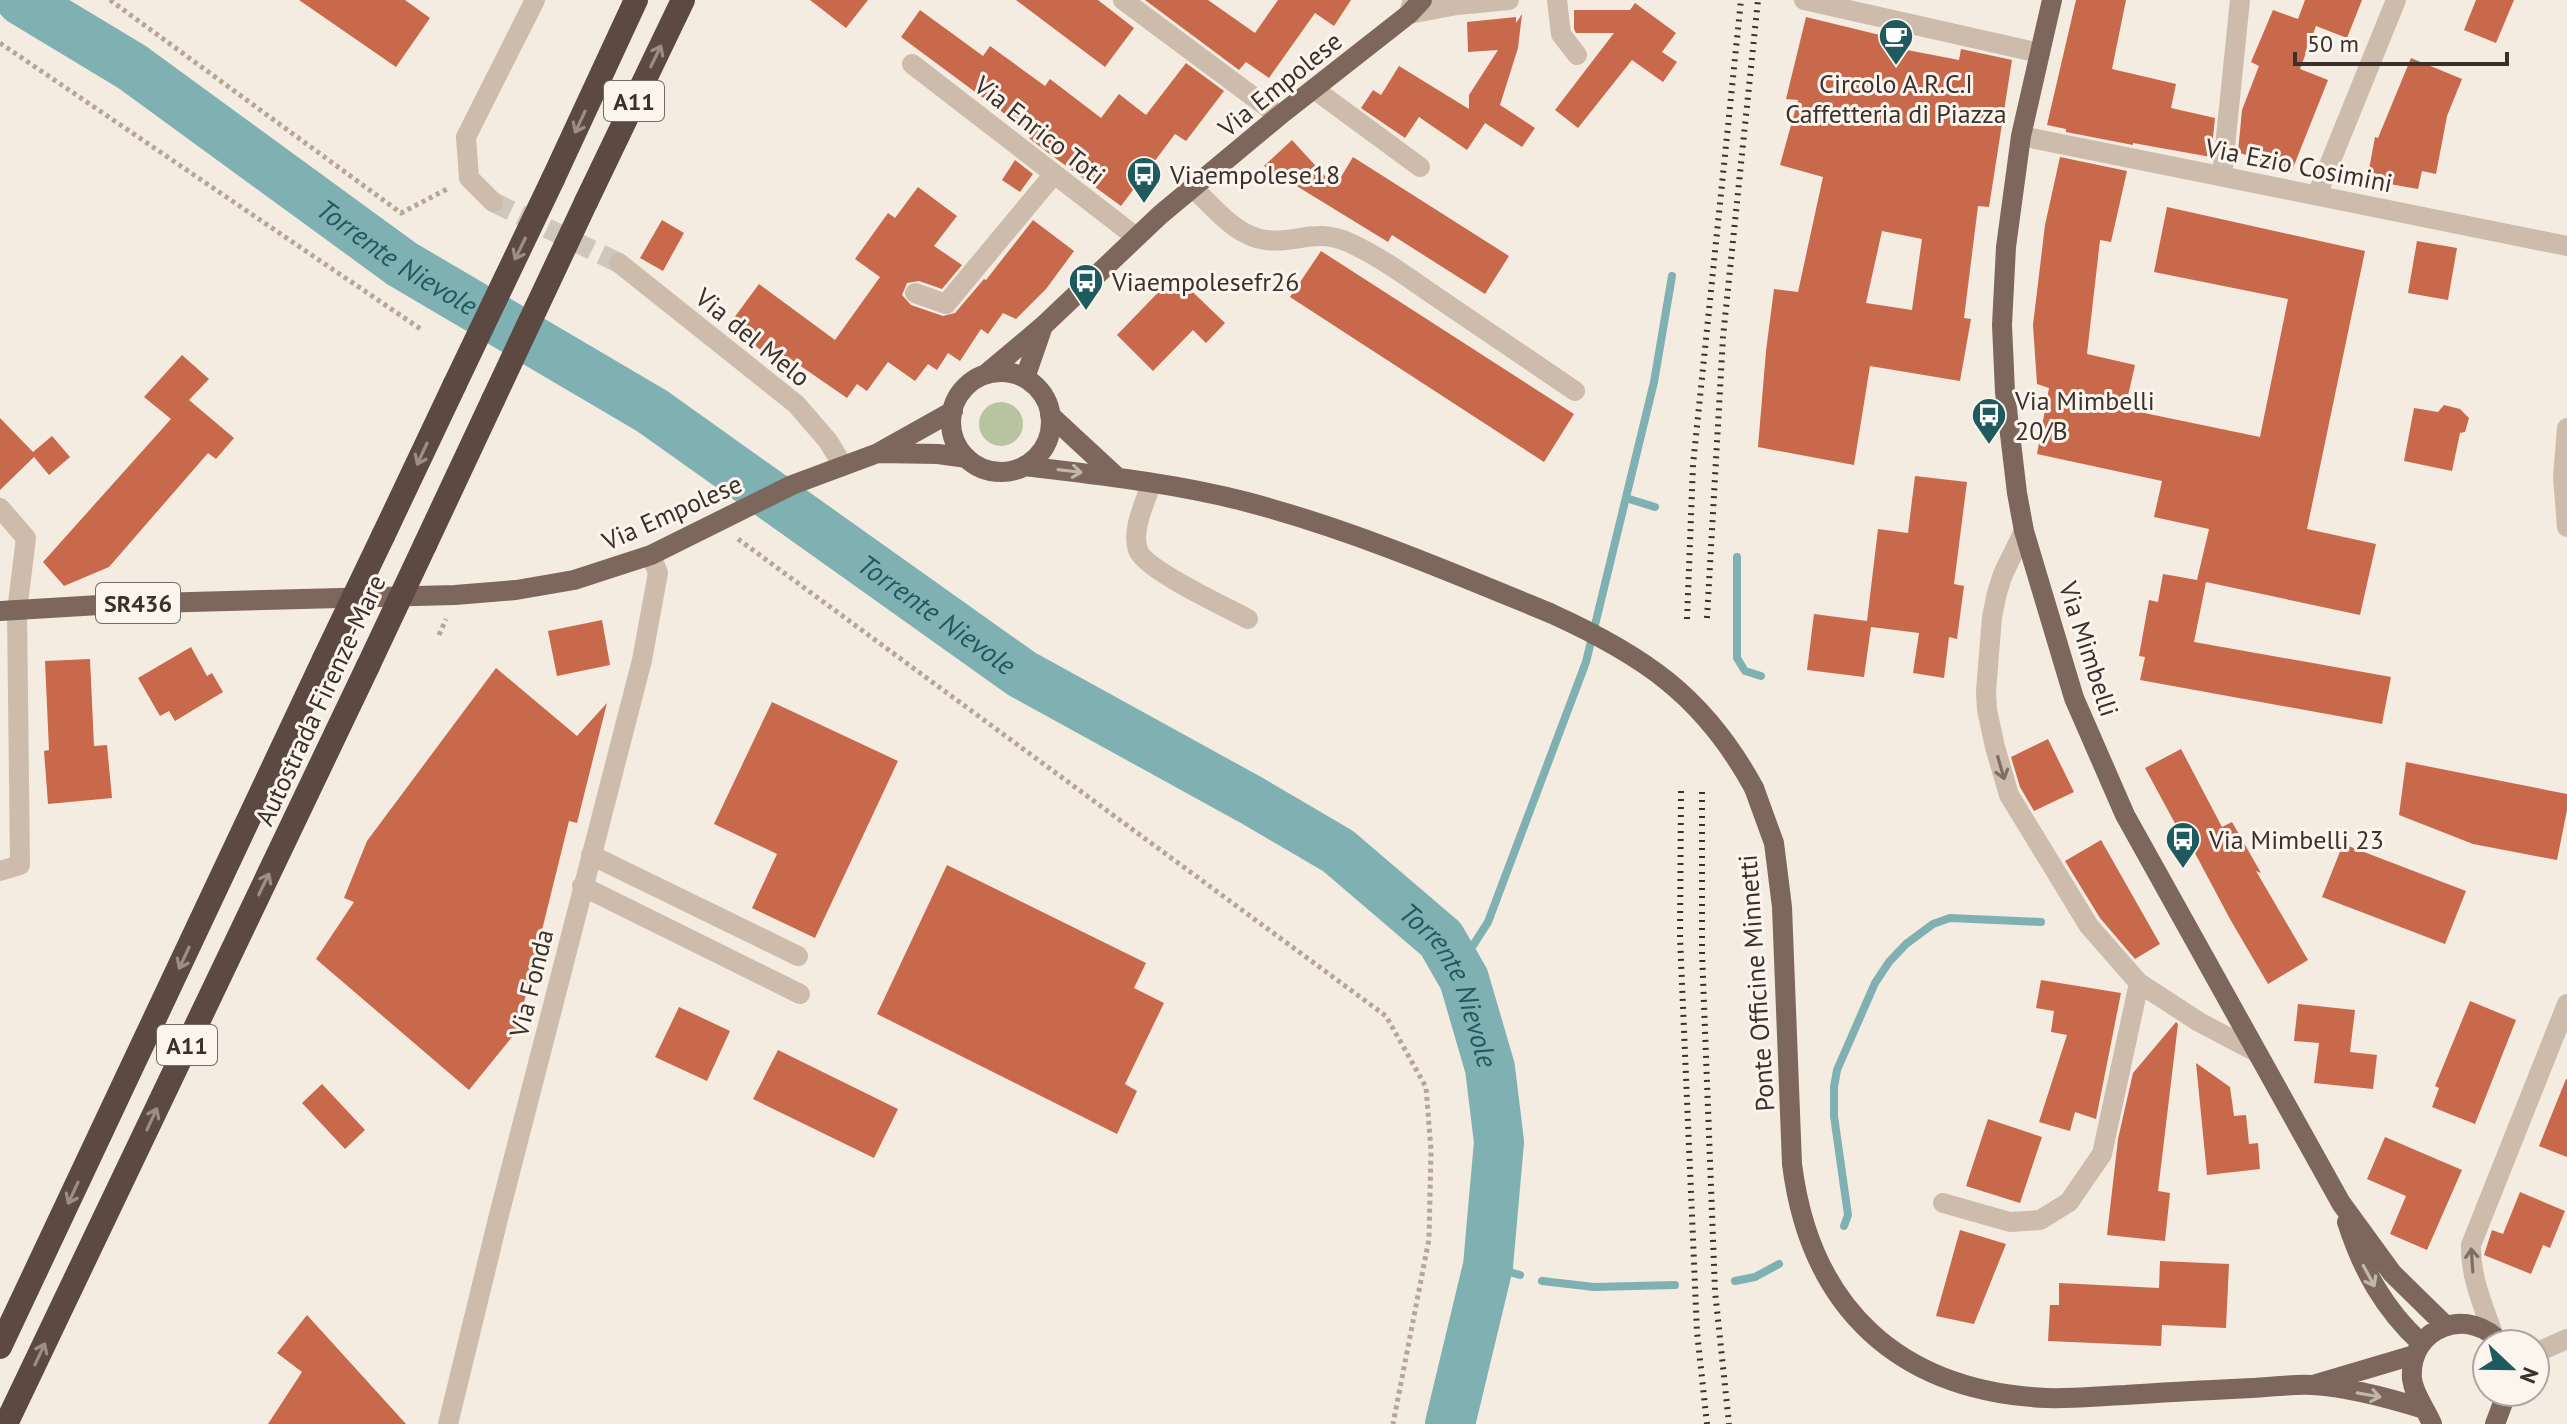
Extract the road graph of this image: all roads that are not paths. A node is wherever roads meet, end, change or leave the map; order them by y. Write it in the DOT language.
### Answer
graph roads {
  1 [pos="535,0"];
  2 [pos="636,0"];
  3 [pos="683,0"];
  4 [pos="1123,0"];
  5 [pos="1509,0"];
  6 [pos="1557,0"];
  7 [pos="1804,0"];
  8 [pos="2052,0"];
  9 [pos="2240,0"];
  10 [pos="2396,0"];
  11 [pos="1415,5"];
  12 [pos="2040,53"];
  13 [pos="1577,55"];
  14 [pos="912,64"];
  15 [pos="1314,89"];
  16 [pos="1279,116"];
  17 [pos="2021,136"];
  18 [pos="1420,167"];
  19 [pos="1054,174"];
  20 [pos="2222,176"];
  21 [pos="1192,187"];
  22 [pos="2317,195"];
  23 [pos="493,202"];
  24 [pos="1136,237"];
  25 [pos="2567,246"];
  26 [pos="619,263"];
  27 [pos="915,293"];
  28 [pos="1043,326"];
  29 [pos="986,374"];
  30 [pos="1025,378"];
  31 [pos="1575,391"];
  32 [pos="953,411"];
  33 [pos="1050,415"];
  34 [pos="2567,428"];
  35 [pos="878,453"];
  36 [pos="967,458"];
  37 [pos="842,464"];
  38 [pos="1024,466"];
  39 [pos="1117,477"];
  40 [pos="1151,484"];
  41 [pos="0,508"];
  42 [pos="2567,527"];
  43 [pos="2024,531"];
  44 [pos="651,555"];
  45 [pos="8,611"];
  46 [pos="1248,619"];
  47 [pos="591,855"];
  48 [pos="0,871"];
  49 [pos="582,886"];
  50 [pos="798,956"];
  51 [pos="2139,983"];
  52 [pos="800,994"];
  53 [pos="2567,1004"];
  54 [pos="2256,1052"];
  55 [pos="2558,1053"];
  56 [pos="1943,1203"];
  57 [pos="2341,1203"];
  58 [pos="2445,1325"];
  59 [pos="2477,1328"];
  60 [pos="2494,1328"];
  61 [pos="0,1347"];
  62 [pos="2418,1349"];
  63 [pos="2313,1385"];
  64 [pos="2428,1416"];
  65 [pos="6,1424"];
  66 [pos="448,1424"];
  1 -- 23 [label="street"];
  2 -- 61 [label="highway, Autostrada Firenze-Mare / A11, one-way, bridge"];
  65 -- 3 [label="highway, Autostrada Firenze-Mare / A11, one-way, bridge"];
  4 -- 16 [label="street"];
  5 -- 11 [label="street"];
  6 -- 13 [label="street"];
  7 -- 12 [label="street"];
  8 -- 12 [label="main road, Via Mimbelli"];
  9 -- 20 [label="street"];
  10 -- 22 [label="street"];
  11 -- 15 [label="main road, Via Empolese"];
  12 -- 17 [label="main road, Via Mimbelli"];
  14 -- 19 [label="street, Via Enrico Toti"];
  15 -- 16 [label="main road, Via Empolese"];
  15 -- 18 [label="street"];
  16 -- 21 [label="main road, Via Empolese"];
  17 -- 20 [label="street, Via Ezio Cosimini"];
  17 -- 43 [label="main road, Via Mimbelli"];
  19 -- 24 [label="street, Via Enrico Toti"];
  19 -- 27 [label="street"];
  20 -- 22 [label="street, Via Ezio Cosimini"];
  21 -- 24 [label="main road, Via Empolese"];
  21 -- 31 [label="street"];
  22 -- 25 [label="street, Via Ezio Cosimini"];
  24 -- 28 [label="main road, Via Empolese"];
  26 -- 37 [label="street, Via del Melo"];
  28 -- 29 [label="main road, Via Empolese"];
  28 -- 30 [label="main road, Via Empolese"];
  29 -- 30 [label="main road"];
  29 -- 32 [label="main road, Via Empolese"];
  30 -- 33 [label="main road"];
  32 -- 35 [label="main road, Via Empolese / SR436"];
  32 -- 36 [label="main road"];
  33 -- 38 [label="main road"];
  33 -- 39 [label="main road"];
  34 -- 42 [label="street"];
  35 -- 36 [label="main road, Via Empolese / SR436"];
  35 -- 37 [label="main road, Via Empolese / SR436"];
  36 -- 38 [label="main road, Via Empolese"];
  37 -- 44 [label="main road, Via Empolese / SR436"];
  38 -- 39 [label="main road, Ponte Officine Minnetti, one-way"];
  39 -- 40 [label="main road, Ponte Officine Minnetti"];
  40 -- 46 [label="street"];
  40 -- 63 [label="main road, Ponte Officine Minnetti, bridge"];
  41 -- 45 [label="street"];
  43 -- 51 [label="street, one-way"];
  43 -- 54 [label="main road, Via Mimbelli"];
  44 -- 45 [label="main road, Via Empolese / SR436"];
  44 -- 47 [label="street, Via Fonda"];
  45 -- 48 [label="street"];
  47 -- 49 [label="street, Via Fonda"];
  47 -- 50 [label="street"];
  49 -- 52 [label="street"];
  49 -- 66 [label="street, Via Fonda"];
  51 -- 54 [label="street"];
  51 -- 56 [label="street"];
  53 -- 55 [label="street"];
  54 -- 57 [label="main road, Via Mimbelli"];
  60 -- 55 [label="street, one-way"];
  57 -- 58 [label="main road"];
  57 -- 62 [label="main road, one-way"];
  58 -- 59 [label="main road"];
  58 -- 62 [label="main road"];
  62 -- 63 [label="main road, Ponte Officine Minnetti"];
  62 -- 64 [label="main road"];
  63 -- 64 [label="main road, Ponte Officine Minnetti, one-way"];
}
